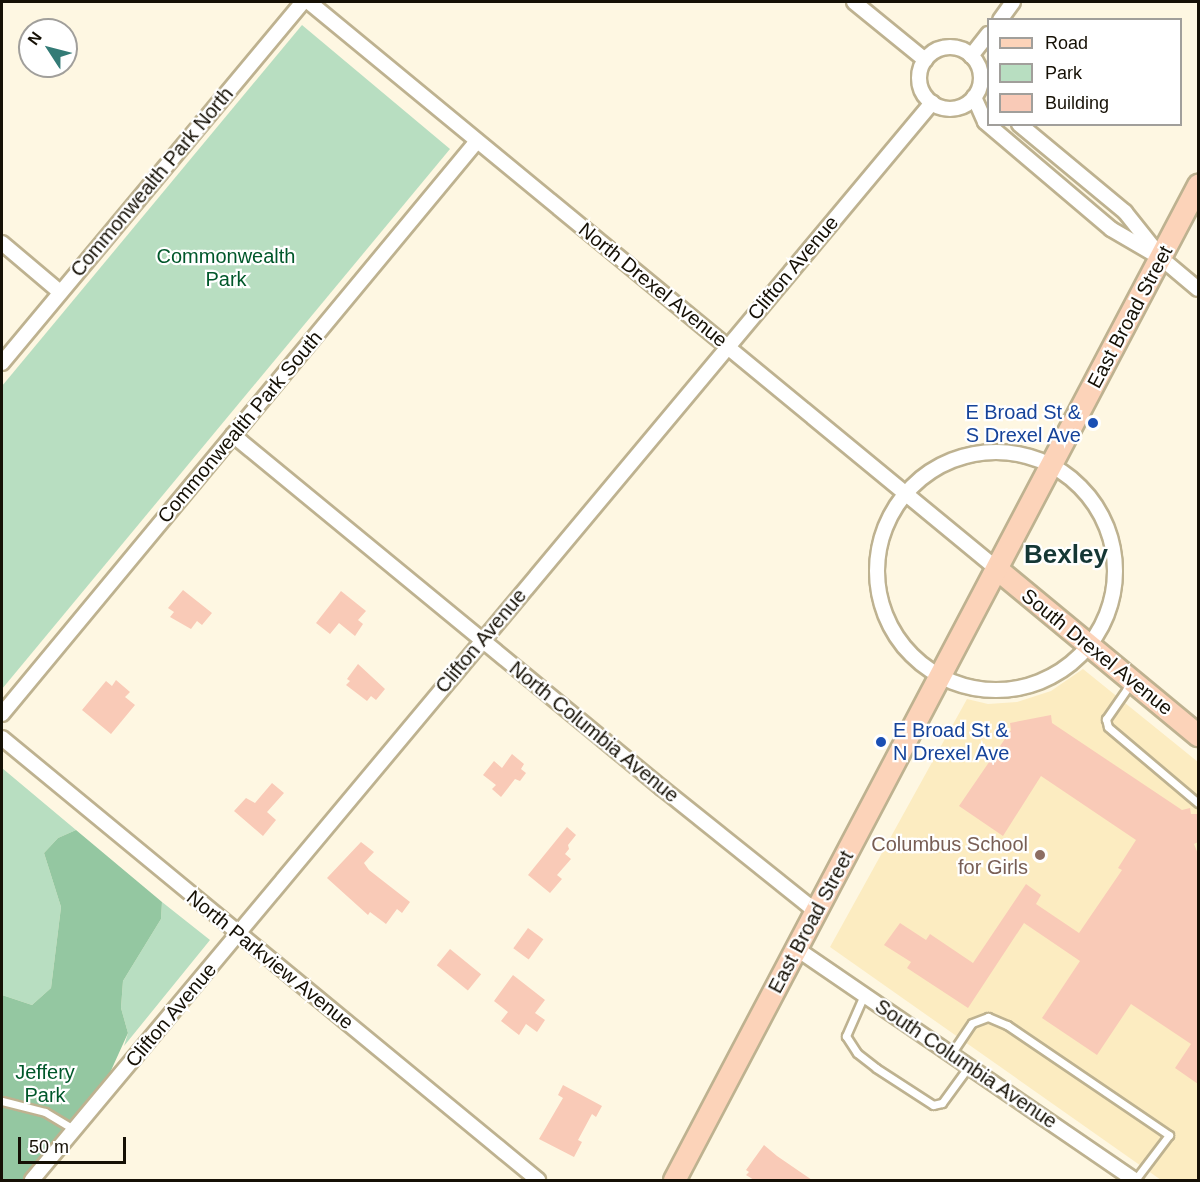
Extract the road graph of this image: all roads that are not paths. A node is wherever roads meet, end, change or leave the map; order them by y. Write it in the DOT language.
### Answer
graph roads {
  1 [pos="303,2"];
  2 [pos="309,2"];
  3 [pos="854,2"];
  4 [pos="1012,2"];
  5 [pos="1001,18"];
  6 [pos="987,35"];
  7 [pos="972,56"];
  8 [pos="925,60"];
  9 [pos="974,97"];
  10 [pos="932,103"];
  11 [pos="987,103"];
  12 [pos="987,123"];
  13 [pos="990,126"];
  14 [pos="1021,126"];
  15 [pos="477,141"];
  16 [pos="1198,185"];
  17 [pos="2,243"];
  18 [pos="1161,258"];
  19 [pos="1198,289"];
  20 [pos="60,292"];
  21 [pos="727,346"];
  22 [pos="2,363"];
  23 [pos="233,435"];
  24 [pos="1052,465"];
  25 [pos="905,494"];
  26 [pos="996,569"];
  27 [pos="482,640"];
  28 [pos="1089,645"];
  29 [pos="940,676"];
  30 [pos="1133,681"];
  31 [pos="2,714"];
  32 [pos="1198,735"];
  33 [pos="2,738"];
  34 [pos="1198,803"];
  35 [pos="817,912"];
  36 [pos="239,935"];
  37 [pos="797,949"];
  38 [pos="864,995"];
  39 [pos="951,1054"];
  40 [pos="969,1066"];
  41 [pos="2,1101"];
  42 [pos="75,1130"];
  43 [pos="32,1180"];
  44 [pos="538,1180"];
  45 [pos="674,1180"];
  46 [pos="1134,1180"];
  1 -- 20 [label="street, Commonwealth Park North"];
  2 -- 15 [label="street, North Drexel Avenue"];
  3 -- 8 [label="street"];
  4 -- 5 [label="street"];
  6 -- 7 [label="street"];
  7 -- 8 [label="street"];
  7 -- 9 [label="street"];
  8 -- 10 [label="street"];
  9 -- 10 [label="street"];
  9 -- 11 [label="street"];
  9 -- 12 [label="street"];
  10 -- 21 [label="street, Clifton Avenue"];
  13 -- 18 [label="street"];
  14 -- 18 [label="street"];
  15 -- 21 [label="street, North Drexel Avenue"];
  15 -- 23 [label="street, Commonwealth Park South"];
  16 -- 18 [label="main road, East Broad Street"];
  17 -- 20 [label="street"];
  18 -- 19 [label="street"];
  18 -- 24 [label="main road, East Broad Street"];
  20 -- 22 [label="street, Commonwealth Park North"];
  21 -- 25 [label="street, North Drexel Avenue"];
  21 -- 27 [label="street, Clifton Avenue"];
  23 -- 27 [label="street, North Columbia Avenue"];
  23 -- 31 [label="street, Commonwealth Park South"];
  24 -- 25 [label="street"];
  24 -- 26 [label="main road, East Broad Street"];
  24 -- 28 [label="street"];
  25 -- 26 [label="street, North Drexel Avenue"];
  25 -- 29 [label="street"];
  26 -- 28 [label="main road, South Drexel Avenue"];
  26 -- 29 [label="main road, East Broad Street"];
  27 -- 35 [label="street, North Columbia Avenue"];
  27 -- 36 [label="street, Clifton Avenue"];
  28 -- 29 [label="street"];
  28 -- 30 [label="main road, South Drexel Avenue"];
  29 -- 35 [label="main road, East Broad Street"];
  30 -- 32 [label="main road, South Drexel Avenue"];
  30 -- 34 [label="lane"];
  33 -- 36 [label="street, North Parkview Avenue"];
  35 -- 37 [label="main road, East Broad Street"];
  36 -- 42 [label="street, Clifton Avenue"];
  36 -- 44 [label="street, North Parkview Avenue"];
  37 -- 38 [label="street, South Columbia Avenue"];
  37 -- 45 [label="main road, East Broad Street"];
  38 -- 39 [label="street, South Columbia Avenue"];
  38 -- 40 [label="lane"];
  39 -- 40 [label="street, South Columbia Avenue"];
  39 -- 46 [label="lane"];
  40 -- 46 [label="street, South Columbia Avenue"];
  41 -- 42 [label="lane"];
  42 -- 43 [label="street, Clifton Avenue"];
}
